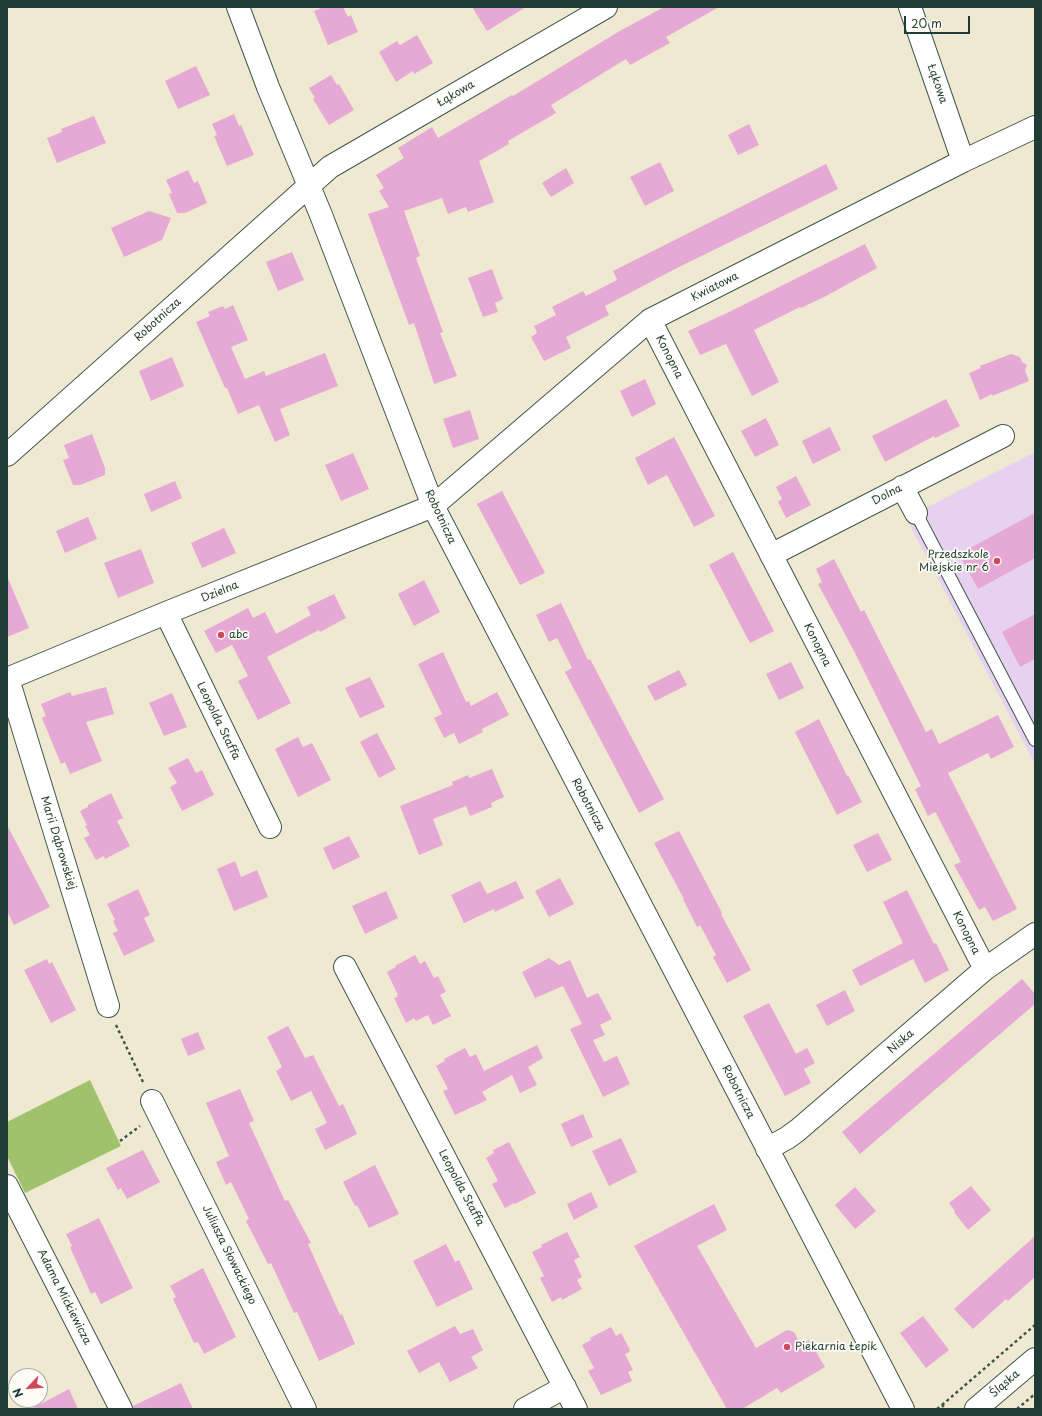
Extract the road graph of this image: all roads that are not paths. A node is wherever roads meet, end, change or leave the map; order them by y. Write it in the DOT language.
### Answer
graph roads {
  1 [pos="238,7"];
  2 [pos="606,7"];
  3 [pos="910,7"];
  4 [pos="1035,127"];
  5 [pos="963,161"];
  6 [pos="308,185"];
  7 [pos="650,320"];
  8 [pos="1003,436"];
  9 [pos="7,455"];
  10 [pos="902,487"];
  11 [pos="433,506"];
  12 [pos="916,513"];
  13 [pos="771,555"];
  14 [pos="166,613"];
  15 [pos="8,679"];
  16 [pos="1035,740"];
  17 [pos="270,827"];
  18 [pos="1035,934"];
  19 [pos="345,967"];
  20 [pos="985,969"];
  21 [pos="108,1006"];
  22 [pos="152,1101"];
  23 [pos="767,1149"];
  24 [pos="7,1186"];
  25 [pos="1035,1358"];
  26 [pos="565,1387"];
  27 [pos="120,1409"];
  28 [pos="305,1409"];
  29 [pos="525,1409"];
  30 [pos="576,1409"];
  31 [pos="903,1409"];
  32 [pos="976,1409"];
  1 -- 6 [label="street, Robotnicza"];
  2 -- 6 [label="street, Łąkowa"];
  3 -- 5 [label="street, Łąkowa"];
  4 -- 5 [label="street, Kwiatowa"];
  5 -- 7 [label="street, Kwiatowa"];
  6 -- 9 [label="street, Robotnicza"];
  6 -- 11 [label="street, Robotnicza"];
  7 -- 11 [label="street, Kwiatowa"];
  7 -- 13 [label="street, Konopna"];
  8 -- 10 [label="street, Dolna"];
  10 -- 12 [label="street"];
  10 -- 13 [label="street, Dolna"];
  11 -- 14 [label="street, Dzielna"];
  11 -- 23 [label="street, Robotnicza"];
  12 -- 16 [label="lane"];
  13 -- 20 [label="street, Konopna"];
  14 -- 15 [label="street, Dzielna"];
  14 -- 17 [label="street, Leopolda Staffa"];
  15 -- 21 [label="street, Marii Dąbrowskiej"];
  18 -- 20 [label="street, Niska"];
  19 -- 26 [label="street, Leopolda Staffa"];
  20 -- 23 [label="street, Niska"];
  22 -- 28 [label="street, Juliusza Słowackiego"];
  23 -- 31 [label="street, Robotnicza"];
  24 -- 27 [label="street, Adama Mickiewicza"];
  25 -- 32 [label="street, Śląska"];
  26 -- 29 [label="street"];
  26 -- 30 [label="street, Leopolda Staffa"];
}
